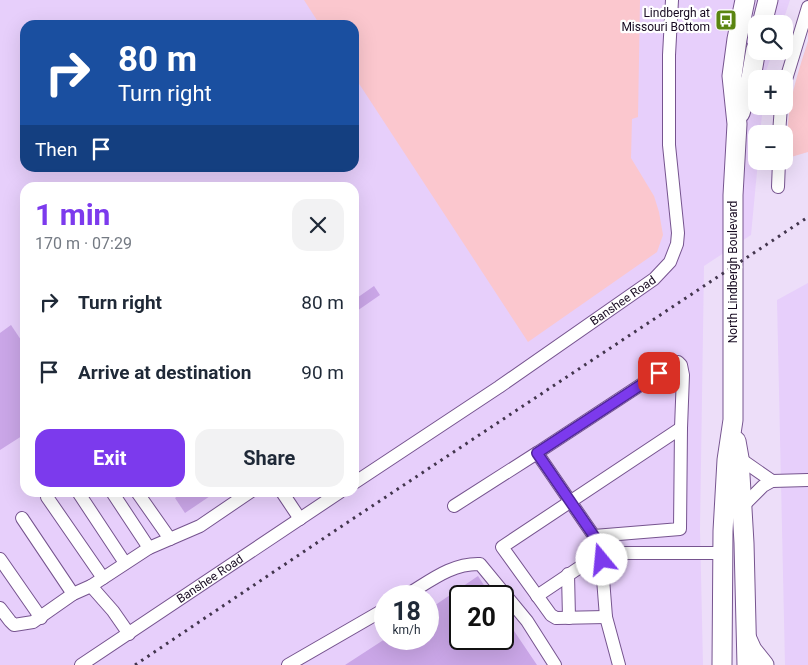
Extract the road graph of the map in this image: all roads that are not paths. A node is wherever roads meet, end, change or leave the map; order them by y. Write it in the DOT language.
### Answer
graph roads {
  1 [pos="672,0"];
  2 [pos="745,0"];
  3 [pos="768,0"];
  4 [pos="808,7"];
  5 [pos="764,15"];
  6 [pos="754,60"];
  7 [pos="789,70"];
  8 [pos="736,124"];
  9 [pos="779,170"];
  10 [pos="778,187"];
  11 [pos="733,420"];
  12 [pos="680,428"];
  13 [pos="537,453"];
  14 [pos="739,458"];
  15 [pos="359,480"];
  16 [pos="772,480"];
  17 [pos="808,480"];
  18 [pos="47,497"];
  19 [pos="81,497"];
  20 [pos="115,497"];
  21 [pos="141,497"];
  22 [pos="243,497"];
  23 [pos="285,497"];
  24 [pos="333,497"];
  25 [pos="569,501"];
  26 [pos="454,506"];
  27 [pos="743,506"];
  28 [pos="22,518"];
  29 [pos="300,519"];
  30 [pos="594,536"];
  31 [pos="170,539"];
  32 [pos="149,548"];
  33 [pos="601,553"];
  34 [pos="723,553"];
  35 [pos="0,559"];
  36 [pos="126,563"];
  37 [pos="568,574"];
  38 [pos="103,578"];
  39 [pos="423,585"];
  40 [pos="91,586"];
  41 [pos="73,594"];
  42 [pos="537,596"];
  43 [pos="0,608"];
  44 [pos="374,615"];
  45 [pos="40,618"];
  46 [pos="569,618"];
  47 [pos="606,618"];
  48 [pos="129,634"];
  49 [pos="746,639"];
  50 [pos="81,665"];
  51 [pos="288,665"];
  52 [pos="555,665"];
  53 [pos="619,665"];
  54 [pos="722,665"];
  55 [pos="746,665"];
  56 [pos="764,665"];
  1 -- 15 [label="street, Banshee Road"];
  2 -- 8 [label="highway, North Lindbergh Boulevard"];
  3 -- 5 [label="highway"];
  4 -- 7 [label="street"];
  6 -- 8 [label="highway, North Lindbergh Boulevard"];
  8 -- 11 [label="highway, North Lindbergh Boulevard"];
  9 -- 10 [label="street"];
  11 -- 14 [label="highway, North Lindbergh Boulevard"];
  11 -- 34 [label="highway, North Lindbergh Boulevard"];
  12 -- 13 [label="street"];
  12 -- 25 [label="street"];
  12 -- 30 [label="street"];
  13 -- 25 [label="street"];
  13 -- 26 [label="street"];
  14 -- 16 [label="street"];
  14 -- 27 [label="highway, North Lindbergh Boulevard"];
  16 -- 17 [label="street"];
  16 -- 27 [label="street"];
  18 -- 38 [label="street"];
  19 -- 36 [label="street"];
  20 -- 32 [label="street"];
  21 -- 31 [label="street"];
  22 -- 31 [label="street"];
  23 -- 29 [label="street"];
  24 -- 29 [label="street, Banshee Road"];
  25 -- 30 [label="street"];
  25 -- 42 [label="street"];
  27 -- 49 [label="highway, North Lindbergh Boulevard"];
  28 -- 41 [label="street"];
  29 -- 48 [label="street, Banshee Road"];
  30 -- 33 [label="street"];
  31 -- 32 [label="street"];
  32 -- 36 [label="street"];
  33 -- 34 [label="street"];
  33 -- 37 [label="street"];
  33 -- 47 [label="street"];
  34 -- 54 [label="highway, North Lindbergh Boulevard"];
  35 -- 45 [label="street"];
  36 -- 38 [label="street"];
  37 -- 42 [label="street"];
  37 -- 46 [label="street"];
  38 -- 40 [label="street"];
  39 -- 52 [label="street"];
  40 -- 41 [label="street"];
  40 -- 48 [label="street"];
  41 -- 45 [label="street"];
  42 -- 46 [label="street"];
  43 -- 45 [label="street"];
  44 -- 51 [label="street"];
  46 -- 47 [label="street"];
  47 -- 53 [label="street"];
  48 -- 50 [label="street, Banshee Road"];
  49 -- 55 [label="highway, North Lindbergh Boulevard"];
  49 -- 56 [label="highway"];
}
